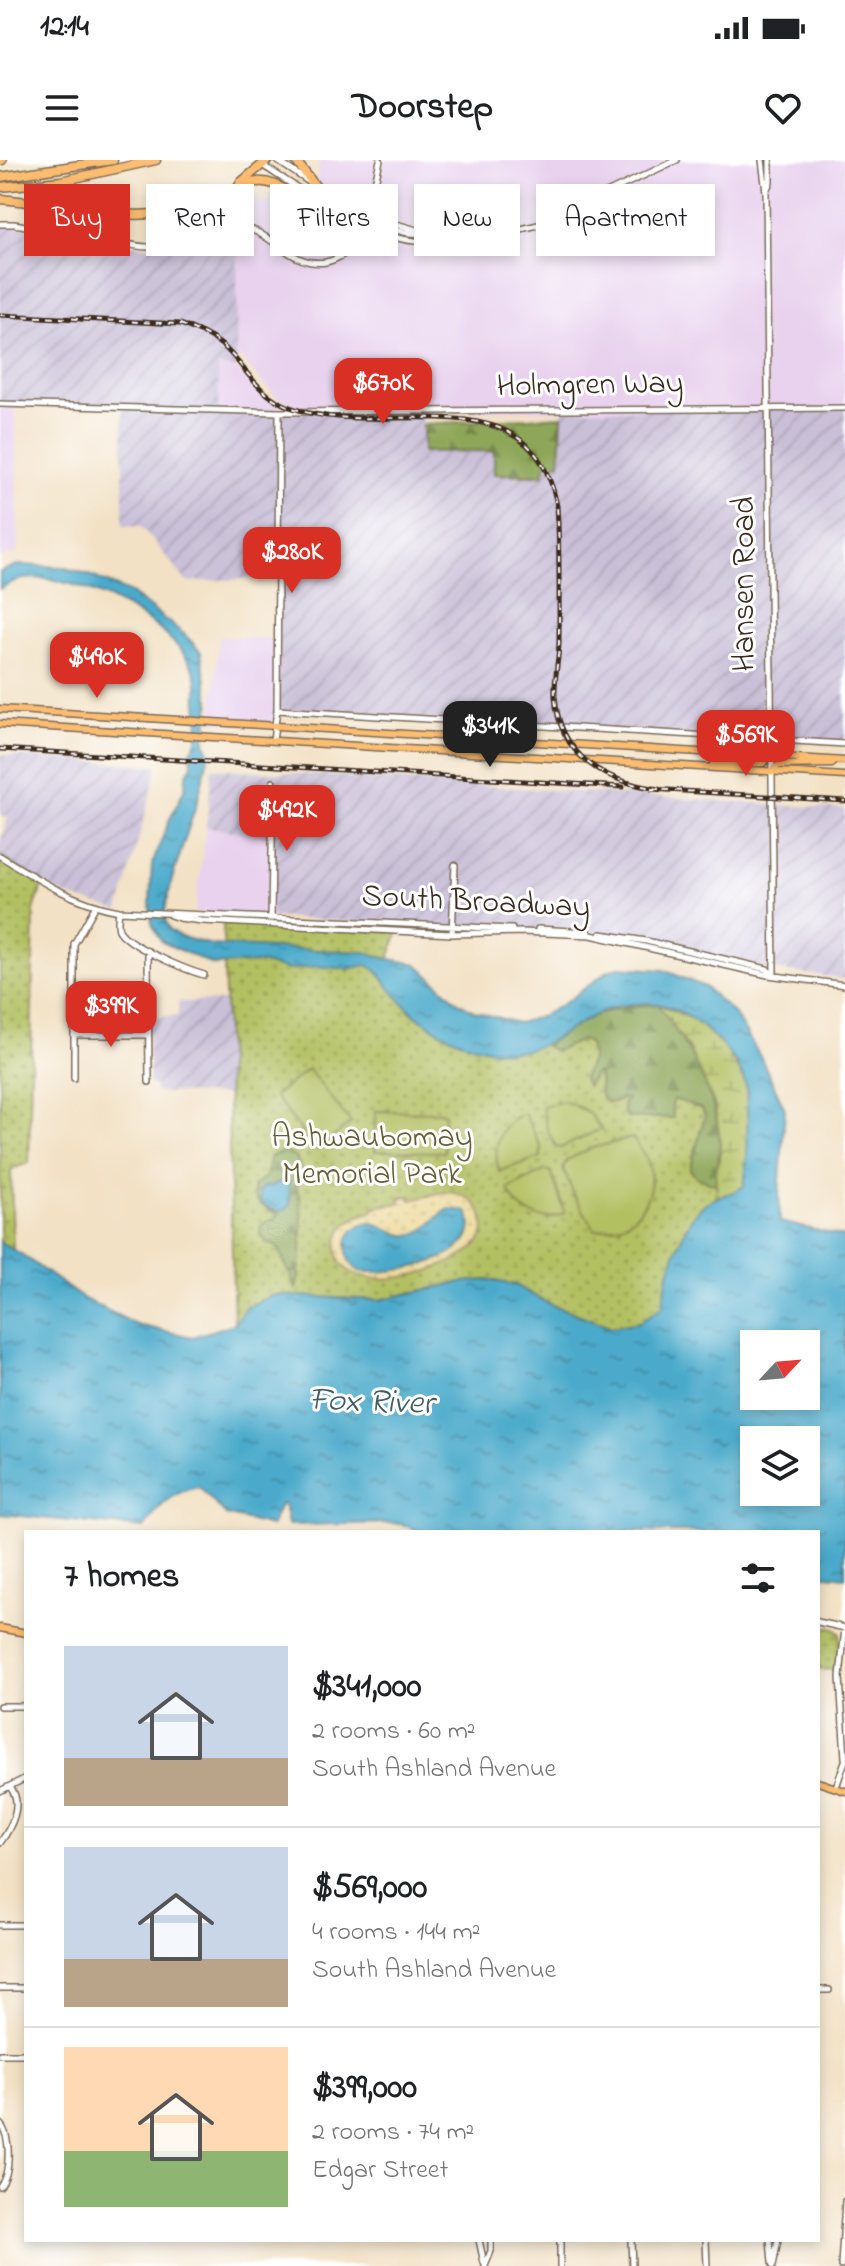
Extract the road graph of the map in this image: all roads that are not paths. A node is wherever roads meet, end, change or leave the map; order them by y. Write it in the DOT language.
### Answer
graph roads {
  1 [pos="113,160"];
  2 [pos="156,160"];
  3 [pos="276,160"];
  4 [pos="295,160"];
  5 [pos="380,160"];
  6 [pos="677,160"];
  7 [pos="762,160"];
  8 [pos="770,160"];
  9 [pos="262,162"];
  10 [pos="0,177"];
  11 [pos="237,184"];
  12 [pos="248,184"];
  13 [pos="271,184"];
  14 [pos="293,184"];
  15 [pos="312,184"];
  16 [pos="314,184"];
  17 [pos="375,184"];
  18 [pos="0,187"];
  19 [pos="766,192"];
  20 [pos="0,199"];
  21 [pos="146,214"];
  22 [pos="0,224"];
  23 [pos="520,229"];
  24 [pos="270,239"];
  25 [pos="293,256"];
  26 [pos="340,256"];
  27 [pos="0,404"];
  28 [pos="845,408"];
  29 [pos="767,409"];
  30 [pos="279,412"];
  31 [pos="0,709"];
  32 [pos="277,710"];
  33 [pos="0,724"];
  34 [pos="276,726"];
  35 [pos="770,739"];
  36 [pos="273,741"];
  37 [pos="845,744"];
  38 [pos="770,756"];
  39 [pos="845,762"];
  40 [pos="700,767"];
  41 [pos="770,771"];
  42 [pos="845,776"];
  43 [pos="273,782"];
  44 [pos="0,856"];
  45 [pos="455,865"];
  46 [pos="95,907"];
  47 [pos="119,911"];
  48 [pos="271,920"];
  49 [pos="452,926"];
  50 [pos="452,934"];
  51 [pos="148,951"];
  52 [pos="204,975"];
  53 [pos="774,975"];
  54 [pos="845,985"];
  55 [pos="74,1035"];
  56 [pos="148,1035"];
  57 [pos="74,1078"];
  58 [pos="149,1082"];
  59 [pos="820,1622"];
  60 [pos="0,1628"];
  61 [pos="845,1628"];
  62 [pos="24,1633"];
  63 [pos="0,1706"];
  64 [pos="24,1706"];
  65 [pos="845,1760"];
  66 [pos="24,1779"];
  67 [pos="842,1779"];
  68 [pos="820,1783"];
  69 [pos="10,1787"];
  70 [pos="836,1787"];
  71 [pos="0,1791"];
  72 [pos="845,1791"];
  73 [pos="3,1833"];
  74 [pos="0,1843"];
  75 [pos="0,1925"];
  76 [pos="24,1925"];
  77 [pos="0,1988"];
  78 [pos="24,1988"];
  79 [pos="820,1990"];
  80 [pos="829,1990"];
  81 [pos="0,2054"];
  82 [pos="24,2054"];
  83 [pos="0,2124"];
  84 [pos="0,2186"];
  85 [pos="845,2201"];
  86 [pos="479,2242"];
  87 [pos="491,2242"];
  88 [pos="560,2242"];
  89 [pos="631,2242"];
  90 [pos="706,2242"];
  91 [pos="770,2242"];
  92 [pos="778,2242"];
  93 [pos="485,2265"];
  94 [pos="560,2266"];
  95 [pos="632,2266"];
  96 [pos="707,2266"];
  97 [pos="773,2266"];
  98 [pos="841,2266"];
  1 -- 10 [label="highway"];
  2 -- 18 [label="highway"];
  3 -- 15 [label="street"];
  4 -- 16 [label="highway"];
  5 -- 17 [label="street"];
  6 -- 23 [label="street"];
  7 -- 19 [label="street, Hansen Road"];
  8 -- 19 [label="street, Hansen Road"];
  9 -- 11 [label="highway"];
  9 -- 14 [label="street"];
  12 -- 13 [label="highway"];
  19 -- 29 [label="street, Hansen Road"];
  20 -- 21 [label="highway"];
  22 -- 24 [label="street"];
  25 -- 26 [label="street"];
  27 -- 30 [label="street, Holmgren Way"];
  28 -- 29 [label="street, Holmgren Way"];
  29 -- 30 [label="street, Holmgren Way"];
  29 -- 35 [label="street, Hansen Road"];
  30 -- 32 [label="street"];
  31 -- 34 [label="main road"];
  32 -- 34 [label="street"];
  32 -- 35 [label="street"];
  33 -- 36 [label="main road"];
  34 -- 36 [label="street"];
  34 -- 38 [label="main road"];
  35 -- 37 [label="street"];
  35 -- 38 [label="street, Hansen Road"];
  36 -- 40 [label="main road"];
  38 -- 39 [label="main road"];
  38 -- 40 [label="main road"];
  38 -- 41 [label="street, Hansen Road"];
  39 -- 41 [label="main road"];
  40 -- 41 [label="main road"];
  41 -- 42 [label="main road"];
  41 -- 53 [label="street, Hansen Road"];
  43 -- 48 [label="street"];
  44 -- 46 [label="street, South Broadway"];
  45 -- 49 [label="street"];
  46 -- 47 [label="street, South Broadway"];
  46 -- 55 [label="street"];
  47 -- 48 [label="street, South Broadway"];
  47 -- 51 [label="street"];
  48 -- 49 [label="street, South Broadway"];
  48 -- 50 [label="street, South Broadway"];
  49 -- 50 [label="street"];
  49 -- 53 [label="street, South Broadway"];
  50 -- 53 [label="street, South Broadway"];
  51 -- 52 [label="street"];
  51 -- 56 [label="street"];
  53 -- 54 [label="street, South Broadway"];
  55 -- 56 [label="street"];
  55 -- 57 [label="street"];
  56 -- 58 [label="street"];
  59 -- 61 [label="street"];
  60 -- 62 [label="main road"];
  61 -- 65 [label="street"];
  63 -- 64 [label="street"];
  65 -- 67 [label="street"];
  66 -- 69 [label="street"];
  67 -- 70 [label="street"];
  68 -- 70 [label="main road"];
  69 -- 71 [label="street"];
  69 -- 73 [label="street"];
  70 -- 72 [label="main road"];
  73 -- 74 [label="street"];
  75 -- 76 [label="street"];
  77 -- 78 [label="street"];
  79 -- 80 [label="street"];
  81 -- 82 [label="street"];
  83 -- 84 [label="street"];
  85 -- 98 [label="street"];
  86 -- 93 [label="street"];
  87 -- 93 [label="street"];
  88 -- 94 [label="street"];
  89 -- 95 [label="street"];
  90 -- 96 [label="street"];
  91 -- 97 [label="street"];
  92 -- 97 [label="street"];
}
